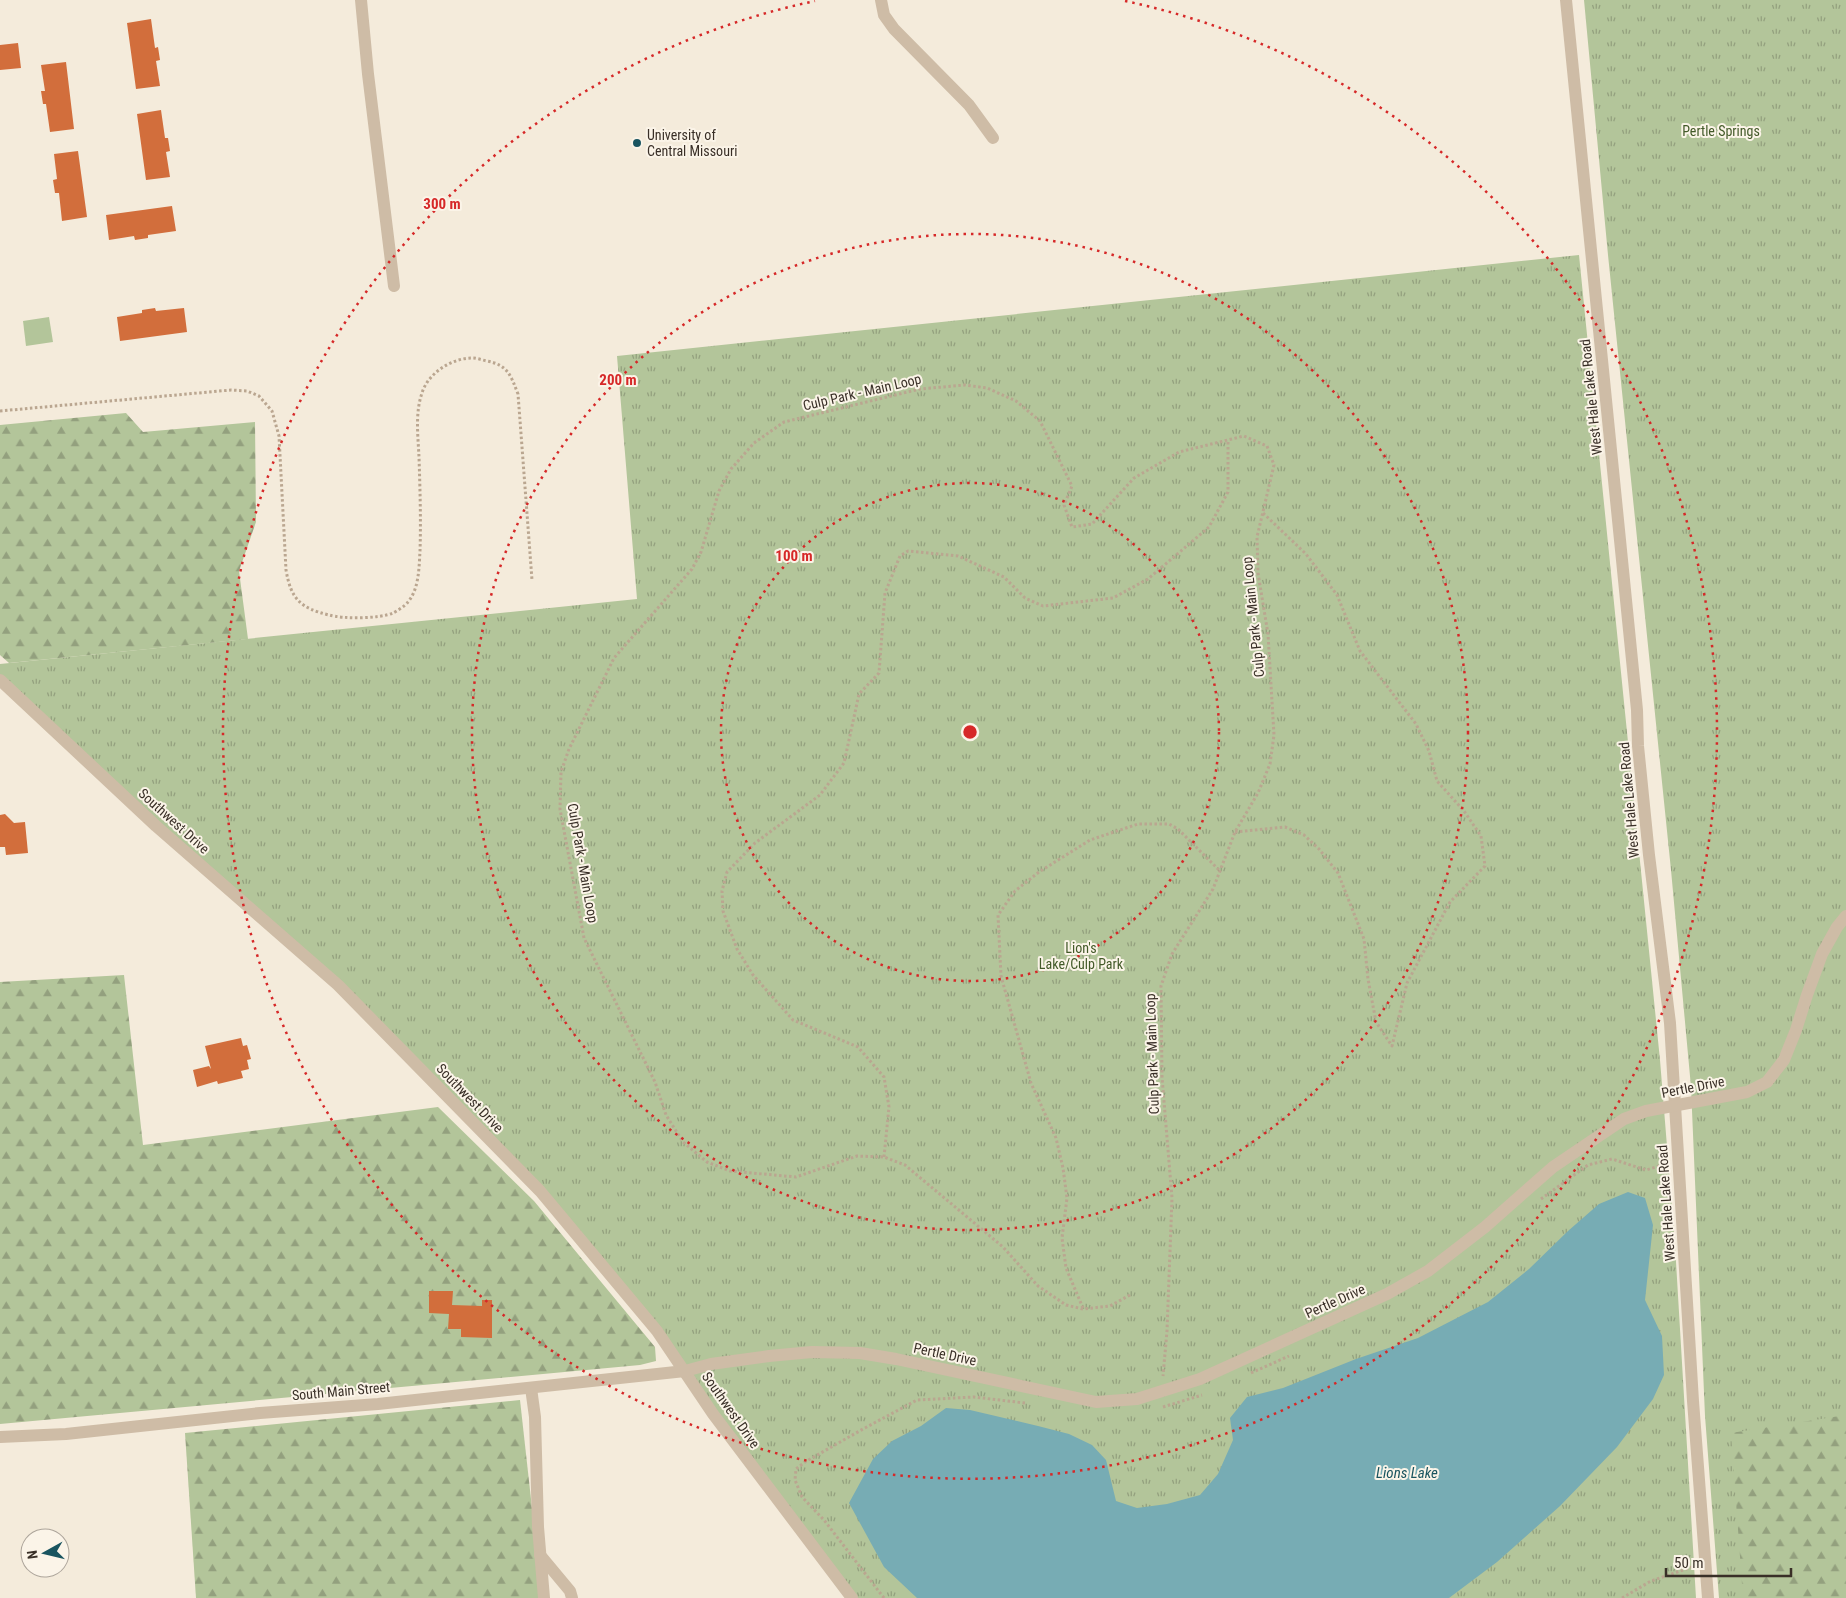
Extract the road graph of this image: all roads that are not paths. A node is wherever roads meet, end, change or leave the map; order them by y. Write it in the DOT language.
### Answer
graph roads {
  1 [pos="361,0"];
  2 [pos="881,0"];
  3 [pos="1566,0"];
  4 [pos="993,138"];
  5 [pos="394,286"];
  6 [pos="0,680"];
  7 [pos="1846,916"];
  8 [pos="1675,1107"];
  9 [pos="685,1371"];
  10 [pos="531,1388"];
  11 [pos="0,1437"];
  12 [pos="540,1555"];
  13 [pos="544,1598"];
  14 [pos="572,1598"];
  15 [pos="852,1598"];
  16 [pos="1708,1598"];
  1 -- 5 [label="street"];
  2 -- 4 [label="street"];
  3 -- 8 [label="street, West Hale Lake Road"];
  6 -- 9 [label="street, Southwest Drive"];
  7 -- 8 [label="street, Pertle Drive"];
  8 -- 9 [label="street, Pertle Drive"];
  8 -- 16 [label="street, West Hale Lake Road"];
  9 -- 10 [label="street, South Main Street"];
  9 -- 15 [label="street, Southwest Drive"];
  10 -- 11 [label="street, South Main Street"];
  10 -- 12 [label="street"];
  12 -- 13 [label="street"];
  12 -- 14 [label="street"];
}
